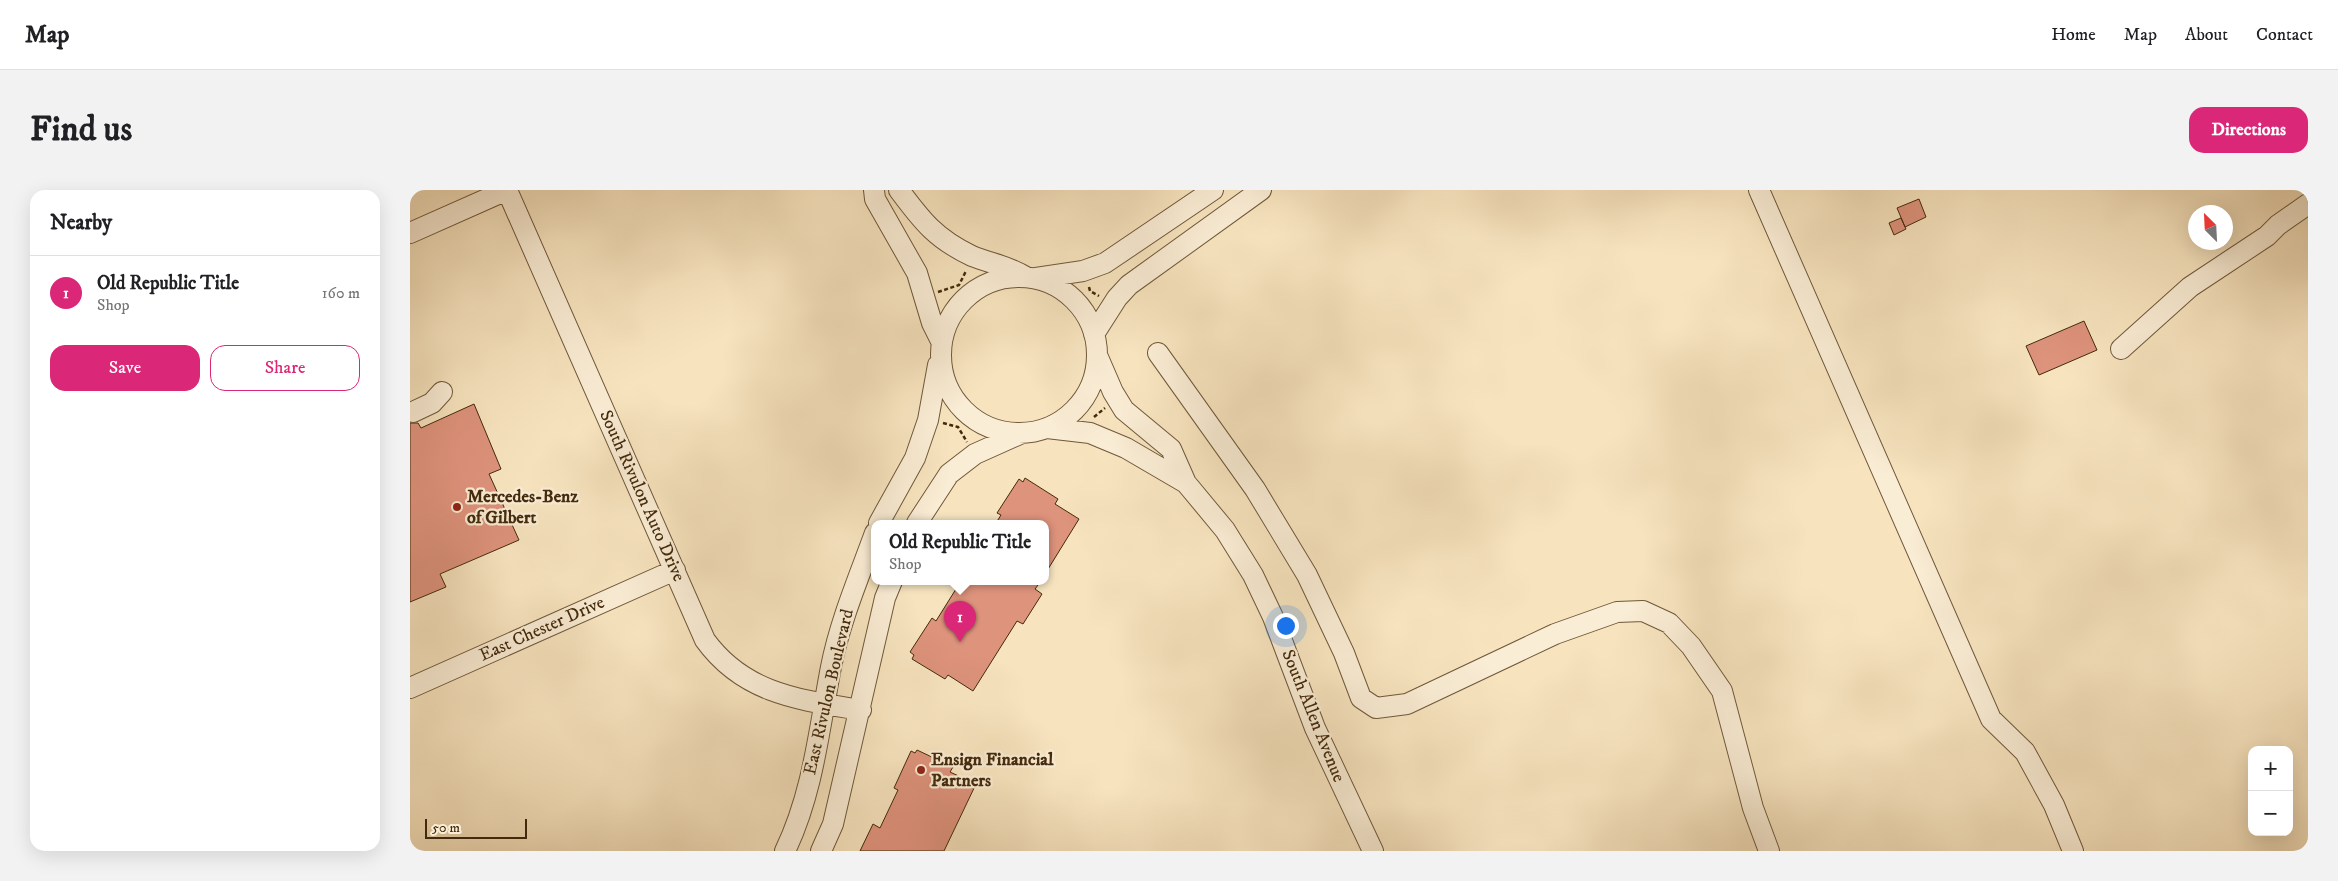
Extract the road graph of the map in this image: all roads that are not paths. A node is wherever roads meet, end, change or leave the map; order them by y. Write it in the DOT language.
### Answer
graph roads {
  1 [pos="507,190"];
  2 [pos="874,190"];
  3 [pos="899,190"];
  4 [pos="1213,190"];
  5 [pos="1261,190"];
  6 [pos="1759,190"];
  7 [pos="2308,204"];
  8 [pos="410,233"];
  9 [pos="1030,278"];
  10 [pos="1094,334"];
  11 [pos="941,347"];
  12 [pos="2121,349"];
  13 [pos="1158,354"];
  14 [pos="1097,355"];
  15 [pos="442,392"];
  16 [pos="413,412"];
  17 [pos="1047,428"];
  18 [pos="1022,433"];
  19 [pos="1186,482"];
  20 [pos="881,520"];
  21 [pos="919,520"];
  22 [pos="871,544"];
  23 [pos="675,570"];
  24 [pos="890,585"];
  25 [pos="410,688"];
  26 [pos="825,704"];
  27 [pos="861,710"];
  28 [pos="784,851"];
  29 [pos="822,851"];
  30 [pos="1373,851"];
  31 [pos="1769,851"];
  32 [pos="2073,851"];
  1 -- 8 [label="street"];
  1 -- 23 [label="street, South Rivulon Auto Drive"];
  2 -- 11 [label="street"];
  3 -- 9 [label="street"];
  4 -- 9 [label="street"];
  5 -- 10 [label="street"];
  6 -- 32 [label="street"];
  7 -- 12 [label="street"];
  9 -- 10 [label="street"];
  9 -- 11 [label="street"];
  10 -- 14 [label="street"];
  11 -- 18 [label="street"];
  11 -- 20 [label="street"];
  13 -- 31 [label="street"];
  14 -- 17 [label="street"];
  14 -- 19 [label="street, South Allen Avenue"];
  15 -- 16 [label="street"];
  17 -- 18 [label="street"];
  17 -- 19 [label="street, South Allen Avenue"];
  18 -- 21 [label="street"];
  19 -- 30 [label="street, South Allen Avenue"];
  22 -- 26 [label="street, East Rivulon Boulevard"];
  23 -- 25 [label="street, East Chester Drive"];
  23 -- 26 [label="street, South Rivulon Auto Drive"];
  24 -- 27 [label="street, East Rivulon Boulevard"];
  26 -- 27 [label="street, South Rivulon Auto Drive"];
  26 -- 28 [label="street, East Rivulon Boulevard"];
  27 -- 29 [label="street, East Rivulon Boulevard"];
}
